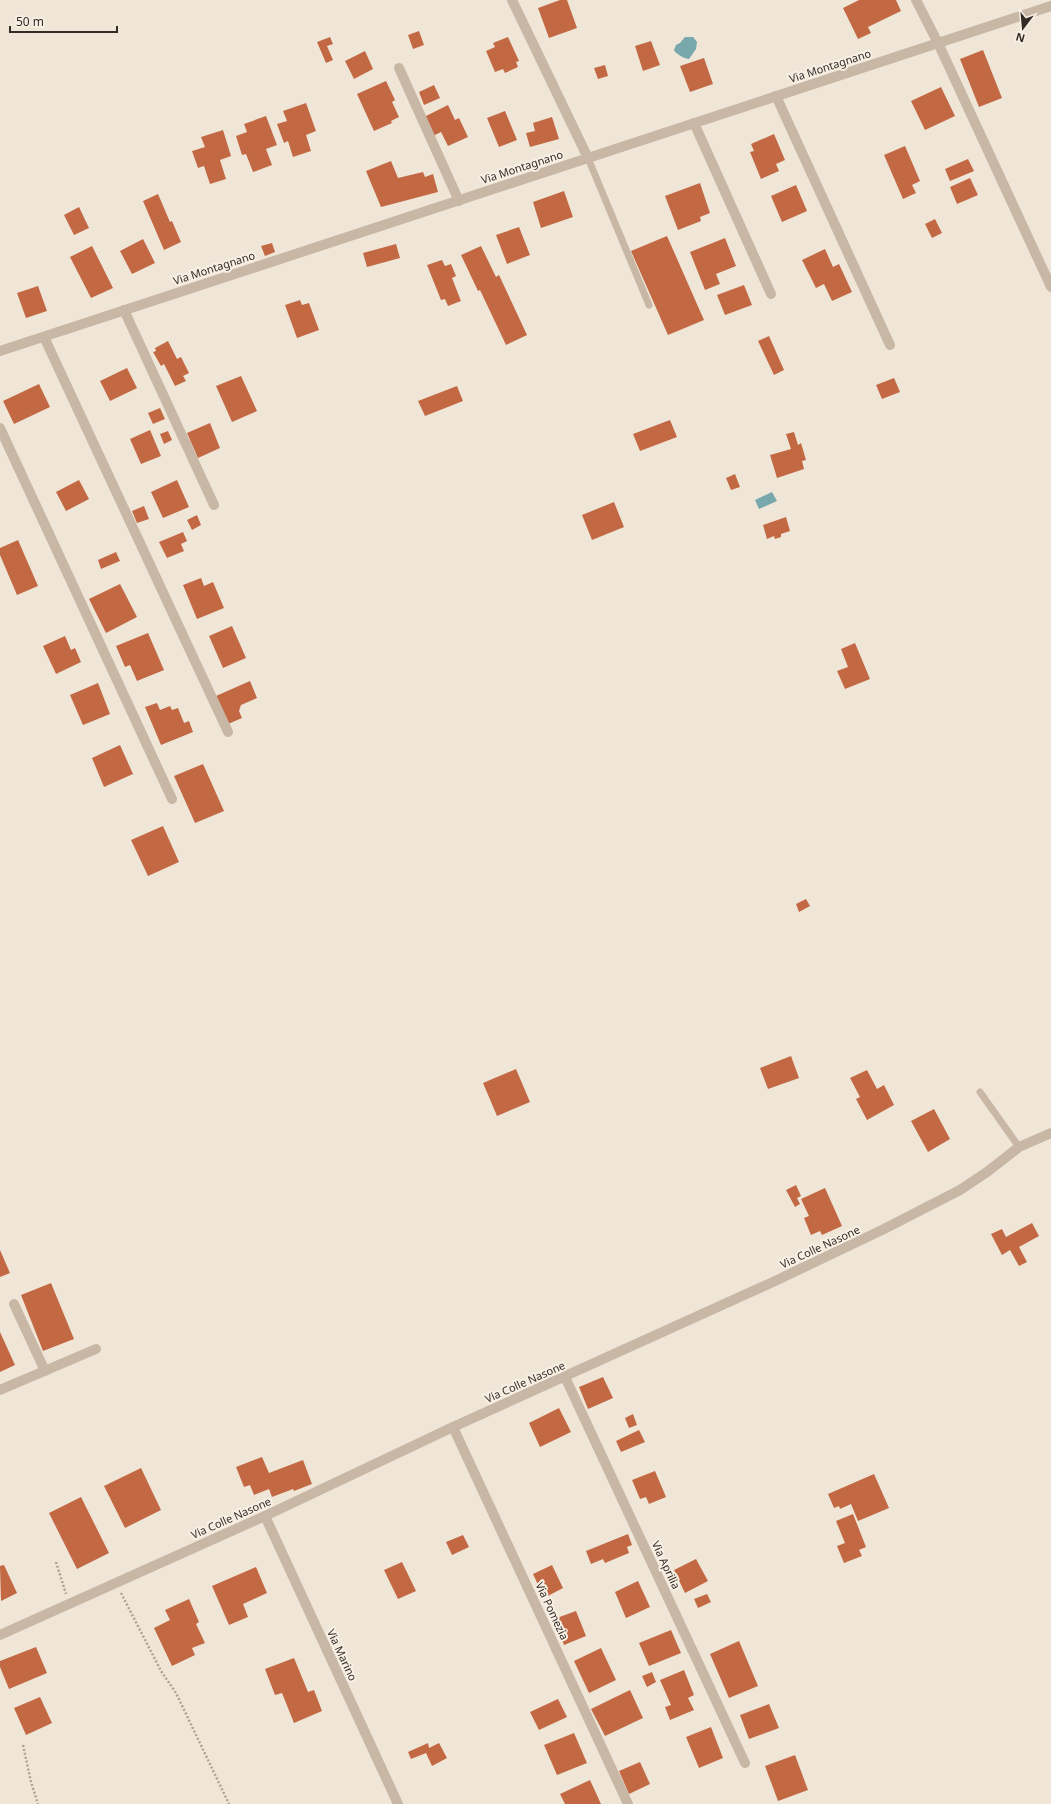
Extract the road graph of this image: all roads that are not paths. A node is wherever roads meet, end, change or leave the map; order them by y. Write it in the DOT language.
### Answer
graph roads {
  1 [pos="512,0"];
  2 [pos="916,0"];
  3 [pos="1051,6"];
  4 [pos="938,43"];
  5 [pos="399,68"];
  6 [pos="776,96"];
  7 [pos="694,123"];
  8 [pos="588,158"];
  9 [pos="459,201"];
  10 [pos="1051,287"];
  11 [pos="771,294"];
  12 [pos="649,305"];
  13 [pos="124,310"];
  14 [pos="44,337"];
  15 [pos="890,345"];
  16 [pos="0,351"];
  17 [pos="0,428"];
  18 [pos="214,505"];
  19 [pos="228,732"];
  20 [pos="172,799"];
  21 [pos="980,1092"];
  22 [pos="1051,1132"];
  23 [pos="1019,1147"];
  24 [pos="14,1304"];
  25 [pos="96,1349"];
  26 [pos="45,1371"];
  27 [pos="566,1377"];
  28 [pos="0,1390"];
  29 [pos="453,1427"];
  30 [pos="265,1516"];
  31 [pos="0,1635"];
  32 [pos="745,1763"];
  33 [pos="398,1804"];
  34 [pos="628,1804"];
  1 -- 8 [label="street"];
  2 -- 4 [label="street"];
  3 -- 4 [label="street, Via Montagnano"];
  4 -- 6 [label="street, Via Montagnano"];
  4 -- 10 [label="street"];
  5 -- 9 [label="street"];
  6 -- 7 [label="street, Via Montagnano"];
  6 -- 15 [label="street"];
  7 -- 8 [label="street, Via Montagnano"];
  7 -- 11 [label="street"];
  8 -- 9 [label="street, Via Montagnano"];
  8 -- 12 [label="lane"];
  9 -- 13 [label="street, Via Montagnano"];
  13 -- 14 [label="street, Via Montagnano"];
  13 -- 18 [label="street"];
  14 -- 16 [label="street, Via Montagnano"];
  14 -- 19 [label="street"];
  17 -- 20 [label="street"];
  21 -- 23 [label="lane"];
  22 -- 23 [label="street, Via Colle Nasone"];
  23 -- 27 [label="street, Via Colle Nasone"];
  24 -- 26 [label="street"];
  25 -- 26 [label="street"];
  26 -- 28 [label="street"];
  27 -- 29 [label="street, Via Colle Nasone"];
  27 -- 32 [label="street, Via Aprilia"];
  29 -- 30 [label="street, Via Colle Nasone"];
  29 -- 34 [label="street, Via Pomezia"];
  30 -- 31 [label="street, Via Colle Nasone"];
  30 -- 33 [label="street, Via Marino"];
}
